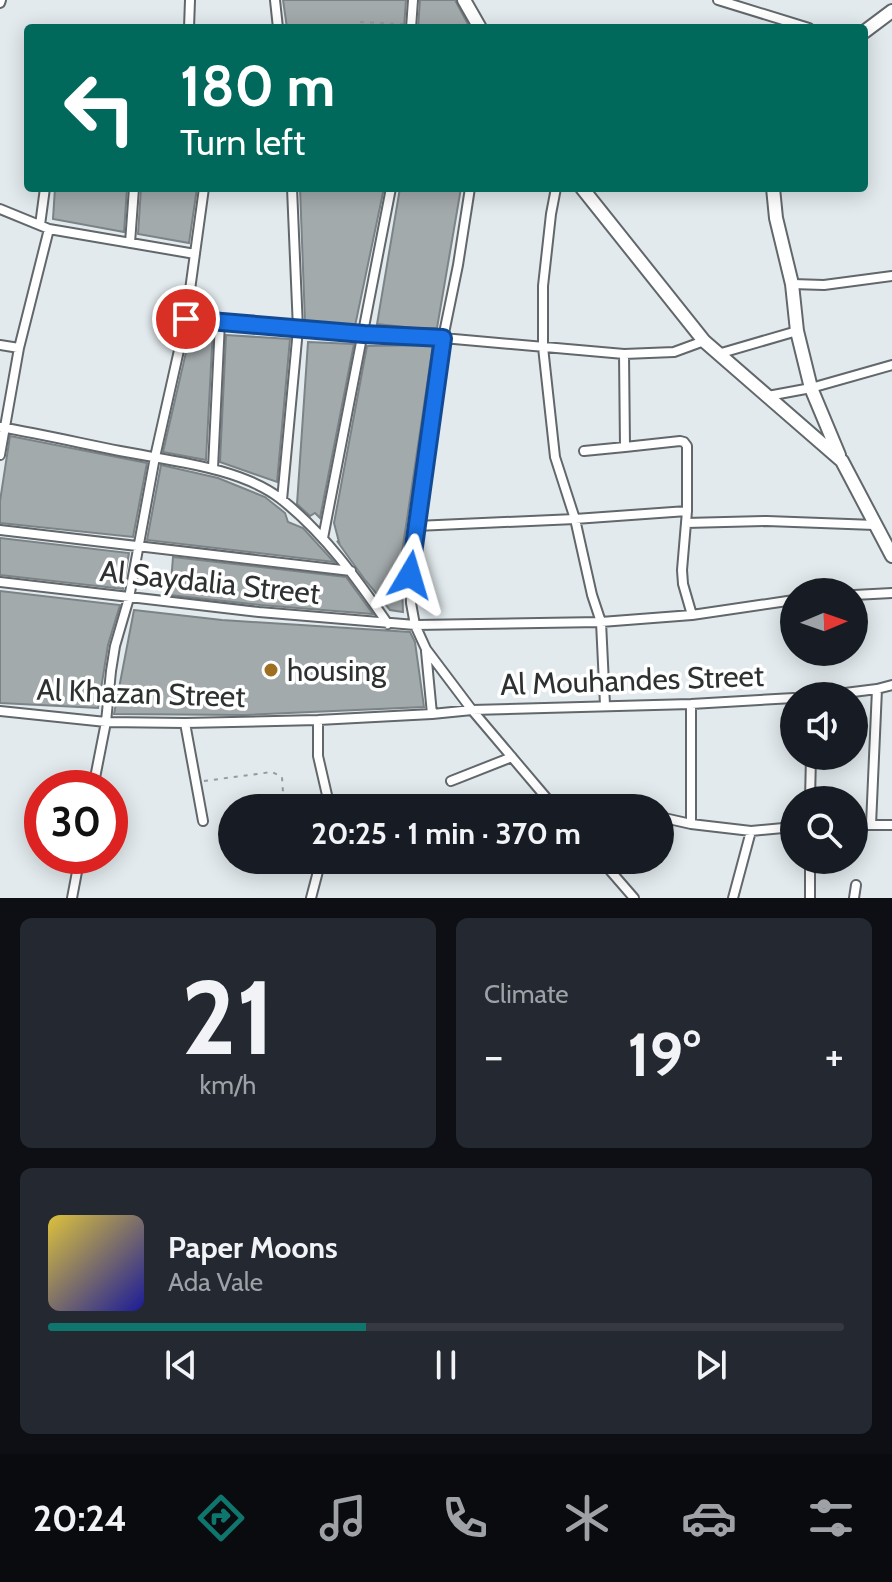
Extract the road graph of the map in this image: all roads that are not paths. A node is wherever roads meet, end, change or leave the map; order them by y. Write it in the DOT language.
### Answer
graph roads {
  1 [pos="190,0"];
  2 [pos="275,0"];
  3 [pos="413,0"];
  4 [pos="464,0"];
  5 [pos="718,0"];
  6 [pos="892,11"];
  7 [pos="189,24"];
  8 [pos="278,24"];
  9 [pos="411,24"];
  10 [pos="478,24"];
  11 [pos="796,24"];
  12 [pos="868,29"];
  13 [pos="45,192"];
  14 [pos="134,192"];
  15 [pos="203,192"];
  16 [pos="292,192"];
  17 [pos="390,192"];
  18 [pos="469,192"];
  19 [pos="555,192"];
  20 [pos="585,192"];
  21 [pos="773,192"];
  22 [pos="0,209"];
  23 [pos="44,227"];
  24 [pos="130,243"];
  25 [pos="195,254"];
  26 [pos="892,276"];
  27 [pos="792,284"];
  28 [pos="186,319"];
  29 [pos="220,322"];
  30 [pos="298,329"];
  31 [pos="797,331"];
  32 [pos="364,334"];
  33 [pos="443,338"];
  34 [pos="704,341"];
  35 [pos="0,345"];
  36 [pos="543,347"];
  37 [pos="19,348"];
  38 [pos="624,354"];
  39 [pos="718,354"];
  40 [pos="892,365"];
  41 [pos="811,388"];
  42 [pos="768,396"];
  43 [pos="2,427"];
  44 [pos="625,447"];
  45 [pos="584,451"];
  46 [pos="0,455"];
  47 [pos="155,457"];
  48 [pos="842,461"];
  49 [pos="213,468"];
  50 [pos="282,500"];
  51 [pos="687,511"];
  52 [pos="575,519"];
  53 [pos="686,523"];
  54 [pos="875,525"];
  55 [pos="416,526"];
  56 [pos="0,530"];
  57 [pos="323,538"];
  58 [pos="138,546"];
  59 [pos="892,556"];
  60 [pos="352,571"];
  61 [pos="0,582"];
  62 [pos="892,593"];
  63 [pos="868,594"];
  64 [pos="129,598"];
  65 [pos="780,602"];
  66 [pos="692,615"];
  67 [pos="601,622"];
  68 [pos="388,624"];
  69 [pos="415,625"];
  70 [pos="426,649"];
  71 [pos="892,685"];
  72 [pos="877,689"];
  73 [pos="868,690"];
  74 [pos="780,699"];
  75 [pos="691,704"];
  76 [pos="605,705"];
  77 [pos="472,710"];
  78 [pos="0,711"];
  79 [pos="432,714"];
  80 [pos="318,720"];
  81 [pos="106,722"];
  82 [pos="185,723"];
  83 [pos="512,757"];
  84 [pos="97,770"];
  85 [pos="451,781"];
  86 [pos="327,794"];
  87 [pos="543,794"];
  88 [pos="674,820"];
  89 [pos="203,821"];
  90 [pos="691,824"];
  91 [pos="871,825"];
  92 [pos="892,825"];
  93 [pos="780,828"];
  94 [pos="751,831"];
  95 [pos="77,874"];
  96 [pos="317,874"];
  97 [pos="613,874"];
  98 [pos="810,874"];
  99 [pos="856,885"];
  100 [pos="72,898"];
  101 [pos="311,898"];
  102 [pos="634,898"];
  103 [pos="733,898"];
  104 [pos="810,898"];
  105 [pos="854,898"];
  1 -- 7 [label="street"];
  2 -- 8 [label="street"];
  3 -- 9 [label="street"];
  4 -- 10 [label="main road"];
  5 -- 11 [label="street"];
  6 -- 12 [label="main road"];
  13 -- 23 [label="street"];
  14 -- 24 [label="street"];
  15 -- 25 [label="street"];
  16 -- 30 [label="street"];
  17 -- 32 [label="street"];
  18 -- 33 [label="street"];
  19 -- 36 [label="street"];
  20 -- 34 [label="main road"];
  21 -- 27 [label="main road"];
  22 -- 23 [label="street"];
  23 -- 24 [label="street"];
  23 -- 37 [label="street"];
  24 -- 25 [label="street"];
  25 -- 28 [label="street"];
  26 -- 27 [label="street"];
  27 -- 31 [label="main road"];
  28 -- 29 [label="street"];
  28 -- 47 [label="street"];
  29 -- 30 [label="street"];
  29 -- 49 [label="street"];
  30 -- 32 [label="street"];
  30 -- 50 [label="street"];
  31 -- 39 [label="street"];
  31 -- 41 [label="main road"];
  32 -- 33 [label="street"];
  32 -- 57 [label="street"];
  33 -- 36 [label="street"];
  33 -- 55 [label="street"];
  34 -- 38 [label="street"];
  34 -- 39 [label="main road"];
  35 -- 37 [label="street"];
  36 -- 38 [label="street"];
  36 -- 52 [label="street"];
  37 -- 43 [label="street"];
  38 -- 44 [label="street"];
  39 -- 42 [label="main road"];
  40 -- 41 [label="street"];
  41 -- 42 [label="street"];
  41 -- 48 [label="main road"];
  42 -- 48 [label="main road"];
  43 -- 46 [label="street"];
  43 -- 47 [label="street"];
  44 -- 45 [label="street"];
  44 -- 51 [label="street"];
  47 -- 49 [label="street"];
  47 -- 58 [label="street"];
  48 -- 54 [label="main road"];
  49 -- 50 [label="street"];
  50 -- 57 [label="street"];
  51 -- 52 [label="street"];
  51 -- 53 [label="street"];
  52 -- 55 [label="street"];
  52 -- 67 [label="street"];
  53 -- 54 [label="street"];
  53 -- 66 [label="street"];
  54 -- 59 [label="main road"];
  55 -- 69 [label="street"];
  56 -- 58 [label="street"];
  57 -- 60 [label="street"];
  58 -- 60 [label="street"];
  58 -- 64 [label="street"];
  60 -- 68 [label="street"];
  61 -- 64 [label="street, Al Saydalia Street"];
  62 -- 63 [label="street"];
  64 -- 68 [label="street, Al Saydalia Street"];
  64 -- 81 [label="street"];
  65 -- 66 [label="street, Al Saydalia Street"];
  66 -- 67 [label="street, Al Saydalia Street"];
  67 -- 69 [label="street, Al Saydalia Street"];
  67 -- 76 [label="street"];
  68 -- 69 [label="street, Al Saydalia Street"];
  69 -- 70 [label="street"];
  70 -- 77 [label="street"];
  70 -- 79 [label="street"];
  71 -- 72 [label="street"];
  72 -- 73 [label="street"];
  72 -- 91 [label="street"];
  74 -- 75 [label="street, Al Mouhandes Street"];
  75 -- 76 [label="street, Al Mouhandes Street"];
  75 -- 90 [label="street"];
  76 -- 77 [label="street, Al Mouhandes Street"];
  77 -- 79 [label="street, Al Khazan Street"];
  77 -- 83 [label="street"];
  78 -- 81 [label="street, Al Khazan Street"];
  79 -- 80 [label="street, Al Khazan Street"];
  80 -- 82 [label="street, Al Khazan Street"];
  80 -- 86 [label="street"];
  81 -- 82 [label="street, Al Khazan Street"];
  81 -- 84 [label="street"];
  82 -- 89 [label="street"];
  83 -- 85 [label="street"];
  83 -- 87 [label="street"];
  88 -- 90 [label="street"];
  90 -- 94 [label="street"];
  91 -- 92 [label="street"];
  93 -- 94 [label="street"];
  94 -- 103 [label="street"];
  95 -- 100 [label="street"];
  96 -- 101 [label="street"];
  97 -- 102 [label="street"];
  98 -- 104 [label="street"];
  99 -- 105 [label="street"];
}
